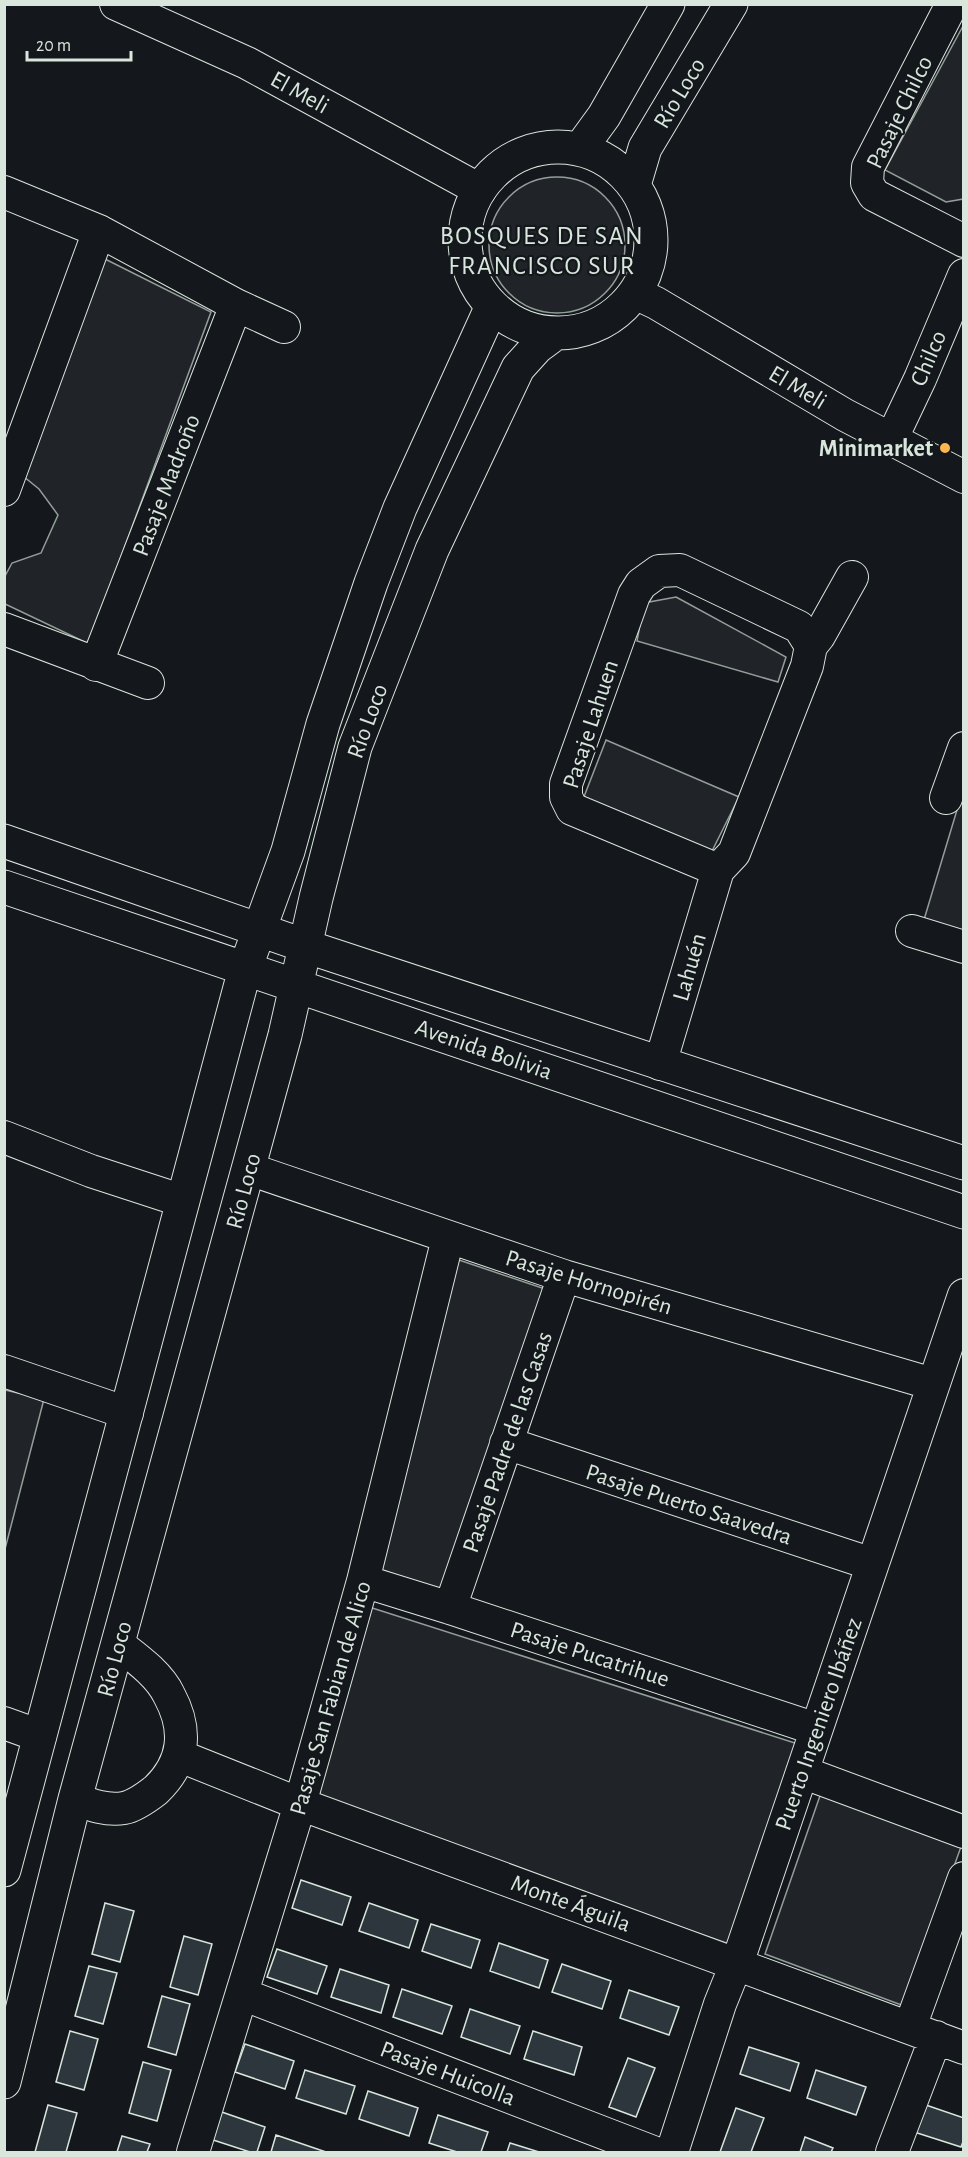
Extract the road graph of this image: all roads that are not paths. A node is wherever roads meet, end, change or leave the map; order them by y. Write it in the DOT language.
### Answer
graph roads {
  1 [pos="668,4"];
  2 [pos="731,4"];
  3 [pos="952,4"];
  4 [pos="134,8"];
  5 [pos="580,149"];
  6 [pos="634,185"];
  7 [pos="480,190"];
  8 [pos="4,192"];
  9 [pos="99,231"];
  10 [pos="963,241"];
  11 [pos="963,276"];
  12 [pos="635,293"];
  13 [pos="236,304"];
  14 [pos="492,306"];
  15 [pos="284,327"];
  16 [pos="556,333"];
  17 [pos="891,440"];
  18 [pos="963,477"];
  19 [pos="4,490"];
  20 [pos="852,577"];
  21 [pos="4,628"];
  22 [pos="811,646"];
  23 [pos="96,664"];
  24 [pos="148,683"];
  25 [pos="960,742"];
  26 [pos="946,798"];
  27 [pos="4,841"];
  28 [pos="718,870"];
  29 [pos="4,887"];
  30 [pos="259,929"];
  31 [pos="912,931"];
  32 [pos="306,946"];
  33 [pos="963,947"];
  34 [pos="245,969"];
  35 [pos="298,987"];
  36 [pos="660,1064"];
  37 [pos="4,1137"];
  38 [pos="963,1164"];
  39 [pos="249,1169"];
  40 [pos="183,1202"];
  41 [pos="963,1212"];
  42 [pos="448,1238"];
  43 [pos="564,1276"];
  44 [pos="963,1294"];
  45 [pos="4,1371"];
  46 [pos="933,1384"];
  47 [pos="127,1413"];
  48 [pos="506,1443"];
  49 [pos="872,1564"];
  50 [pos="363,1581"];
  51 [pos="450,1608"];
  52 [pos="118,1644"];
  53 [pos="4,1723"];
  54 [pos="816,1730"];
  55 [pos="40,1736"];
  56 [pos="180,1756"];
  57 [pos="802,1772"];
  58 [pos="75,1799"];
  59 [pos="300,1804"];
  60 [pos="963,1832"];
  61 [pos="4,1870"];
  62 [pos="963,1878"];
  63 [pos="736,1963"];
  64 [pos="242,1994"];
  65 [pos="936,2037"];
  66 [pos="4,2082"];
  67 [pos="193,2152"];
  68 [pos="653,2152"];
  69 [pos="672,2152"];
  70 [pos="892,2152"];
  1 -- 5 [label="street"];
  2 -- 6 [label="street, Río Loco"];
  3 -- 10 [label="street, Pasaje Chilco"];
  4 -- 7 [label="street, El Meli"];
  5 -- 6 [label="street"];
  5 -- 7 [label="street"];
  6 -- 12 [label="street"];
  7 -- 14 [label="street"];
  8 -- 9 [label="street"];
  9 -- 13 [label="street"];
  9 -- 19 [label="street"];
  11 -- 17 [label="street, Chilco"];
  12 -- 16 [label="street"];
  12 -- 17 [label="street, El Meli"];
  13 -- 15 [label="street"];
  13 -- 23 [label="street, Pasaje Madroño"];
  14 -- 16 [label="street"];
  14 -- 30 [label="street, Río Loco"];
  16 -- 32 [label="street, Río Loco"];
  17 -- 18 [label="street, El Meli"];
  20 -- 22 [label="street"];
  21 -- 23 [label="street"];
  22 -- 28 [label="street"];
  22 -- 28 [label="street, Pasaje Lahuen"];
  23 -- 24 [label="street"];
  25 -- 26 [label="street"];
  27 -- 30 [label="street, Avenida Bolivia"];
  28 -- 36 [label="street, Lahuén"];
  29 -- 34 [label="street, Avenida Bolivia"];
  30 -- 32 [label="street, Avenida Bolivia"];
  30 -- 34 [label="street, Río Loco"];
  31 -- 33 [label="street"];
  32 -- 35 [label="street, Río Loco"];
  32 -- 36 [label="street, Avenida Bolivia"];
  34 -- 35 [label="street, Avenida Bolivia"];
  34 -- 40 [label="street, Río Loco"];
  35 -- 39 [label="street, Río Loco"];
  35 -- 41 [label="street, Avenida Bolivia"];
  36 -- 38 [label="street, Avenida Bolivia"];
  37 -- 40 [label="street"];
  39 -- 42 [label="street, Pasaje Hornopirén"];
  39 -- 52 [label="street, Río Loco"];
  40 -- 47 [label="street, Río Loco"];
  42 -- 43 [label="street, Pasaje Hornopirén"];
  42 -- 50 [label="street, Pasaje San Fabian de Alico"];
  43 -- 46 [label="street, Pasaje Hornopirén"];
  43 -- 48 [label="street, Pasaje Padre de las Casas"];
  44 -- 46 [label="street, Puerto Ingeniero Ibáñez"];
  45 -- 47 [label="street"];
  46 -- 49 [label="street, Puerto Ingeniero Ibáñez"];
  47 -- 55 [label="street, Río Loco"];
  48 -- 49 [label="street, Pasaje Puerto Saavedra"];
  48 -- 51 [label="street, Pasaje Padre de las Casas"];
  49 -- 54 [label="street, Puerto Ingeniero Ibáñez"];
  50 -- 51 [label="street, Pasaje Pucatrihue"];
  50 -- 59 [label="street, Pasaje San Fabian de Alico"];
  51 -- 54 [label="street, Pasaje Pucatrihue"];
  52 -- 56 [label="street"];
  52 -- 58 [label="street, Río Loco"];
  53 -- 55 [label="street"];
  54 -- 57 [label="street, Puerto Ingeniero Ibáñez"];
  55 -- 61 [label="street, Río Loco"];
  56 -- 58 [label="street"];
  56 -- 59 [label="street, Monte Águila"];
  57 -- 60 [label="street"];
  57 -- 63 [label="street, Puerto Ingeniero Ibáñez"];
  58 -- 66 [label="street, Río Loco"];
  59 -- 63 [label="street, Monte Águila"];
  59 -- 64 [label="street, Pasaje San Fabian de Alico"];
  62 -- 65 [label="street"];
  63 -- 65 [label="street, Monte Águila"];
  63 -- 69 [label="street, Puerto Ingeniero Ibáñez"];
  64 -- 67 [label="street, Pasaje San Fabian de Alico"];
  64 -- 68 [label="street, Pasaje Huicolla"];
  65 -- 70 [label="street"];
}
